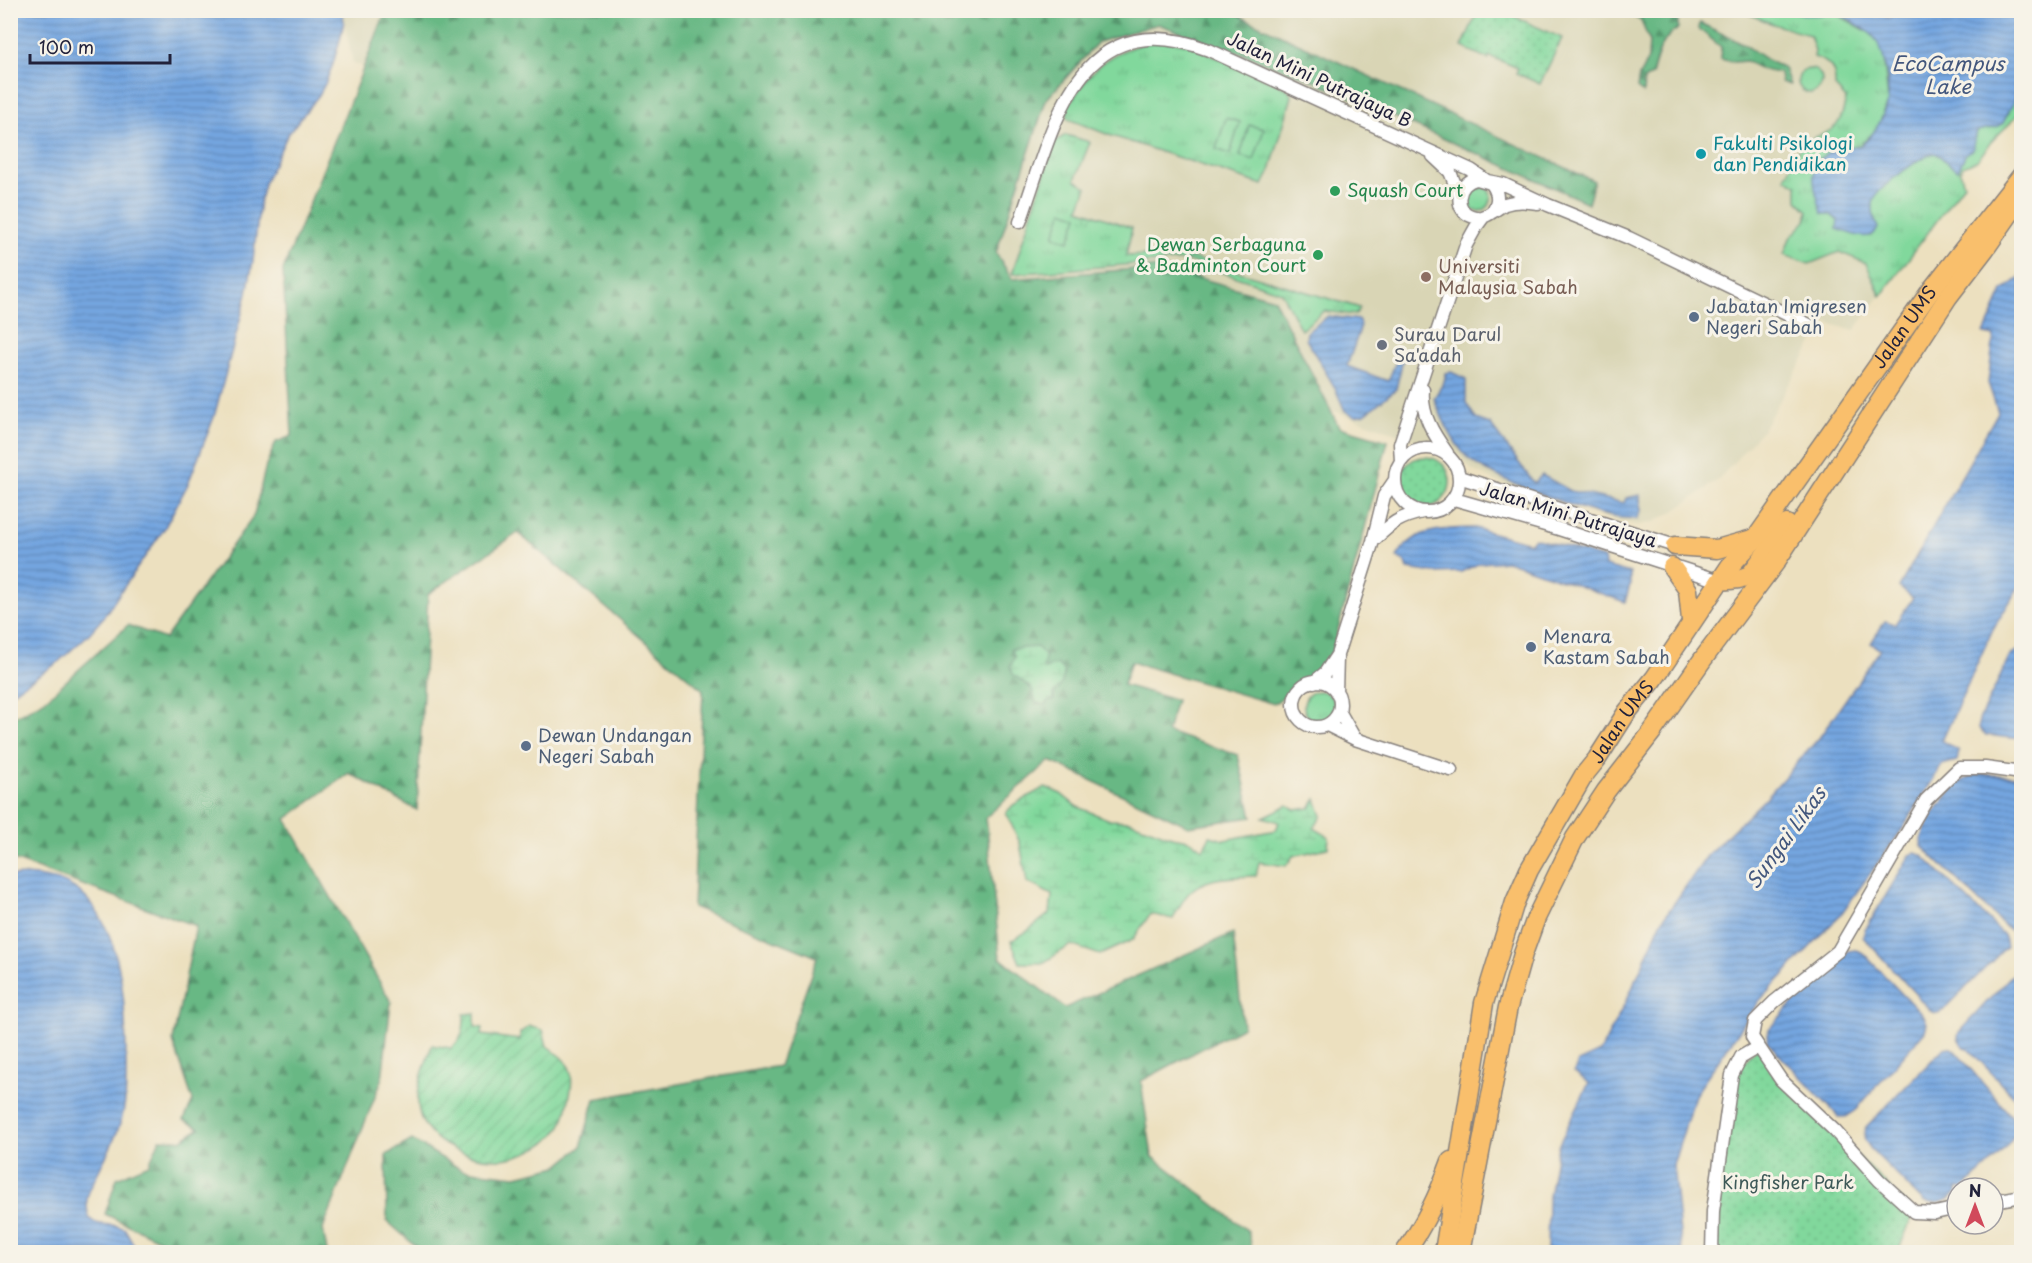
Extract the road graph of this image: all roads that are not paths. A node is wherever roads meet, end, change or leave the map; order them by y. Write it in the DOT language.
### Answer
graph roads {
  1 [pos="1426,150"];
  2 [pos="1487,181"];
  3 [pos="2020,181"];
  4 [pos="1459,194"];
  5 [pos="1548,205"];
  6 [pos="1462,208"];
  7 [pos="1488,214"];
  8 [pos="1020,222"];
  9 [pos="1466,244"];
  10 [pos="1809,325"];
  11 [pos="1425,374"];
  12 [pos="1449,456"];
  13 [pos="1401,461"];
  14 [pos="1460,477"];
  15 [pos="1395,480"];
  16 [pos="1824,484"];
  17 [pos="1454,499"];
  18 [pos="1424,512"];
  19 [pos="1756,538"];
  20 [pos="1373,541"];
  21 [pos="1675,546"];
  22 [pos="1672,567"];
  23 [pos="1720,581"];
  24 [pos="1691,621"];
  25 [pos="1337,656"];
  26 [pos="1314,682"];
  27 [pos="1336,692"];
  28 [pos="1339,711"];
  29 [pos="1327,725"];
  30 [pos="1355,739"];
  31 [pos="1451,770"];
  32 [pos="2022,773"];
  33 [pos="1758,1047"];
  34 [pos="1464,1124"];
  35 [pos="2022,1196"];
  36 [pos="2005,1199"];
  37 [pos="1945,1211"];
  38 [pos="1405,1252"];
  39 [pos="1443,1252"];
  40 [pos="1461,1252"];
  41 [pos="1712,1252"];
  1 -- 2 [label="street, Jalan Mini Putrajaya B"];
  1 -- 4 [label="street"];
  1 -- 8 [label="street, Jalan Mini Putrajaya B"];
  2 -- 4 [label="street"];
  2 -- 5 [label="street, Jalan Mini Putrajaya B"];
  2 -- 7 [label="street"];
  3 -- 16 [label="highway, Jalan UMS"];
  3 -- 19 [label="highway, Jalan UMS"];
  4 -- 6 [label="street"];
  5 -- 7 [label="street"];
  5 -- 10 [label="street"];
  6 -- 7 [label="street"];
  6 -- 9 [label="street"];
  7 -- 9 [label="street"];
  9 -- 11 [label="street"];
  11 -- 12 [label="street"];
  11 -- 13 [label="street"];
  12 -- 13 [label="street"];
  12 -- 14 [label="street"];
  13 -- 15 [label="street"];
  14 -- 17 [label="street"];
  14 -- 21 [label="street, Jalan Mini Putrajaya"];
  15 -- 18 [label="street"];
  15 -- 20 [label="street"];
  16 -- 23 [label="highway"];
  16 -- 40 [label="highway, Jalan UMS"];
  17 -- 18 [label="street"];
  17 -- 22 [label="street, Jalan Mini Putrajaya"];
  18 -- 20 [label="street"];
  19 -- 21 [label="highway"];
  19 -- 23 [label="highway, Jalan UMS"];
  20 -- 25 [label="street"];
  22 -- 23 [label="street, Jalan Mini Putrajaya"];
  22 -- 24 [label="highway"];
  23 -- 24 [label="highway, Jalan UMS"];
  24 -- 34 [label="highway, Jalan UMS"];
  25 -- 26 [label="street"];
  25 -- 27 [label="street"];
  26 -- 27 [label="street"];
  26 -- 29 [label="street"];
  27 -- 28 [label="street"];
  28 -- 29 [label="street"];
  28 -- 30 [label="street"];
  29 -- 30 [label="street"];
  30 -- 31 [label="street"];
  32 -- 33 [label="street"];
  33 -- 37 [label="street"];
  33 -- 41 [label="street"];
  34 -- 38 [label="highway"];
  34 -- 39 [label="highway, Jalan UMS"];
  35 -- 36 [label="street"];
}
